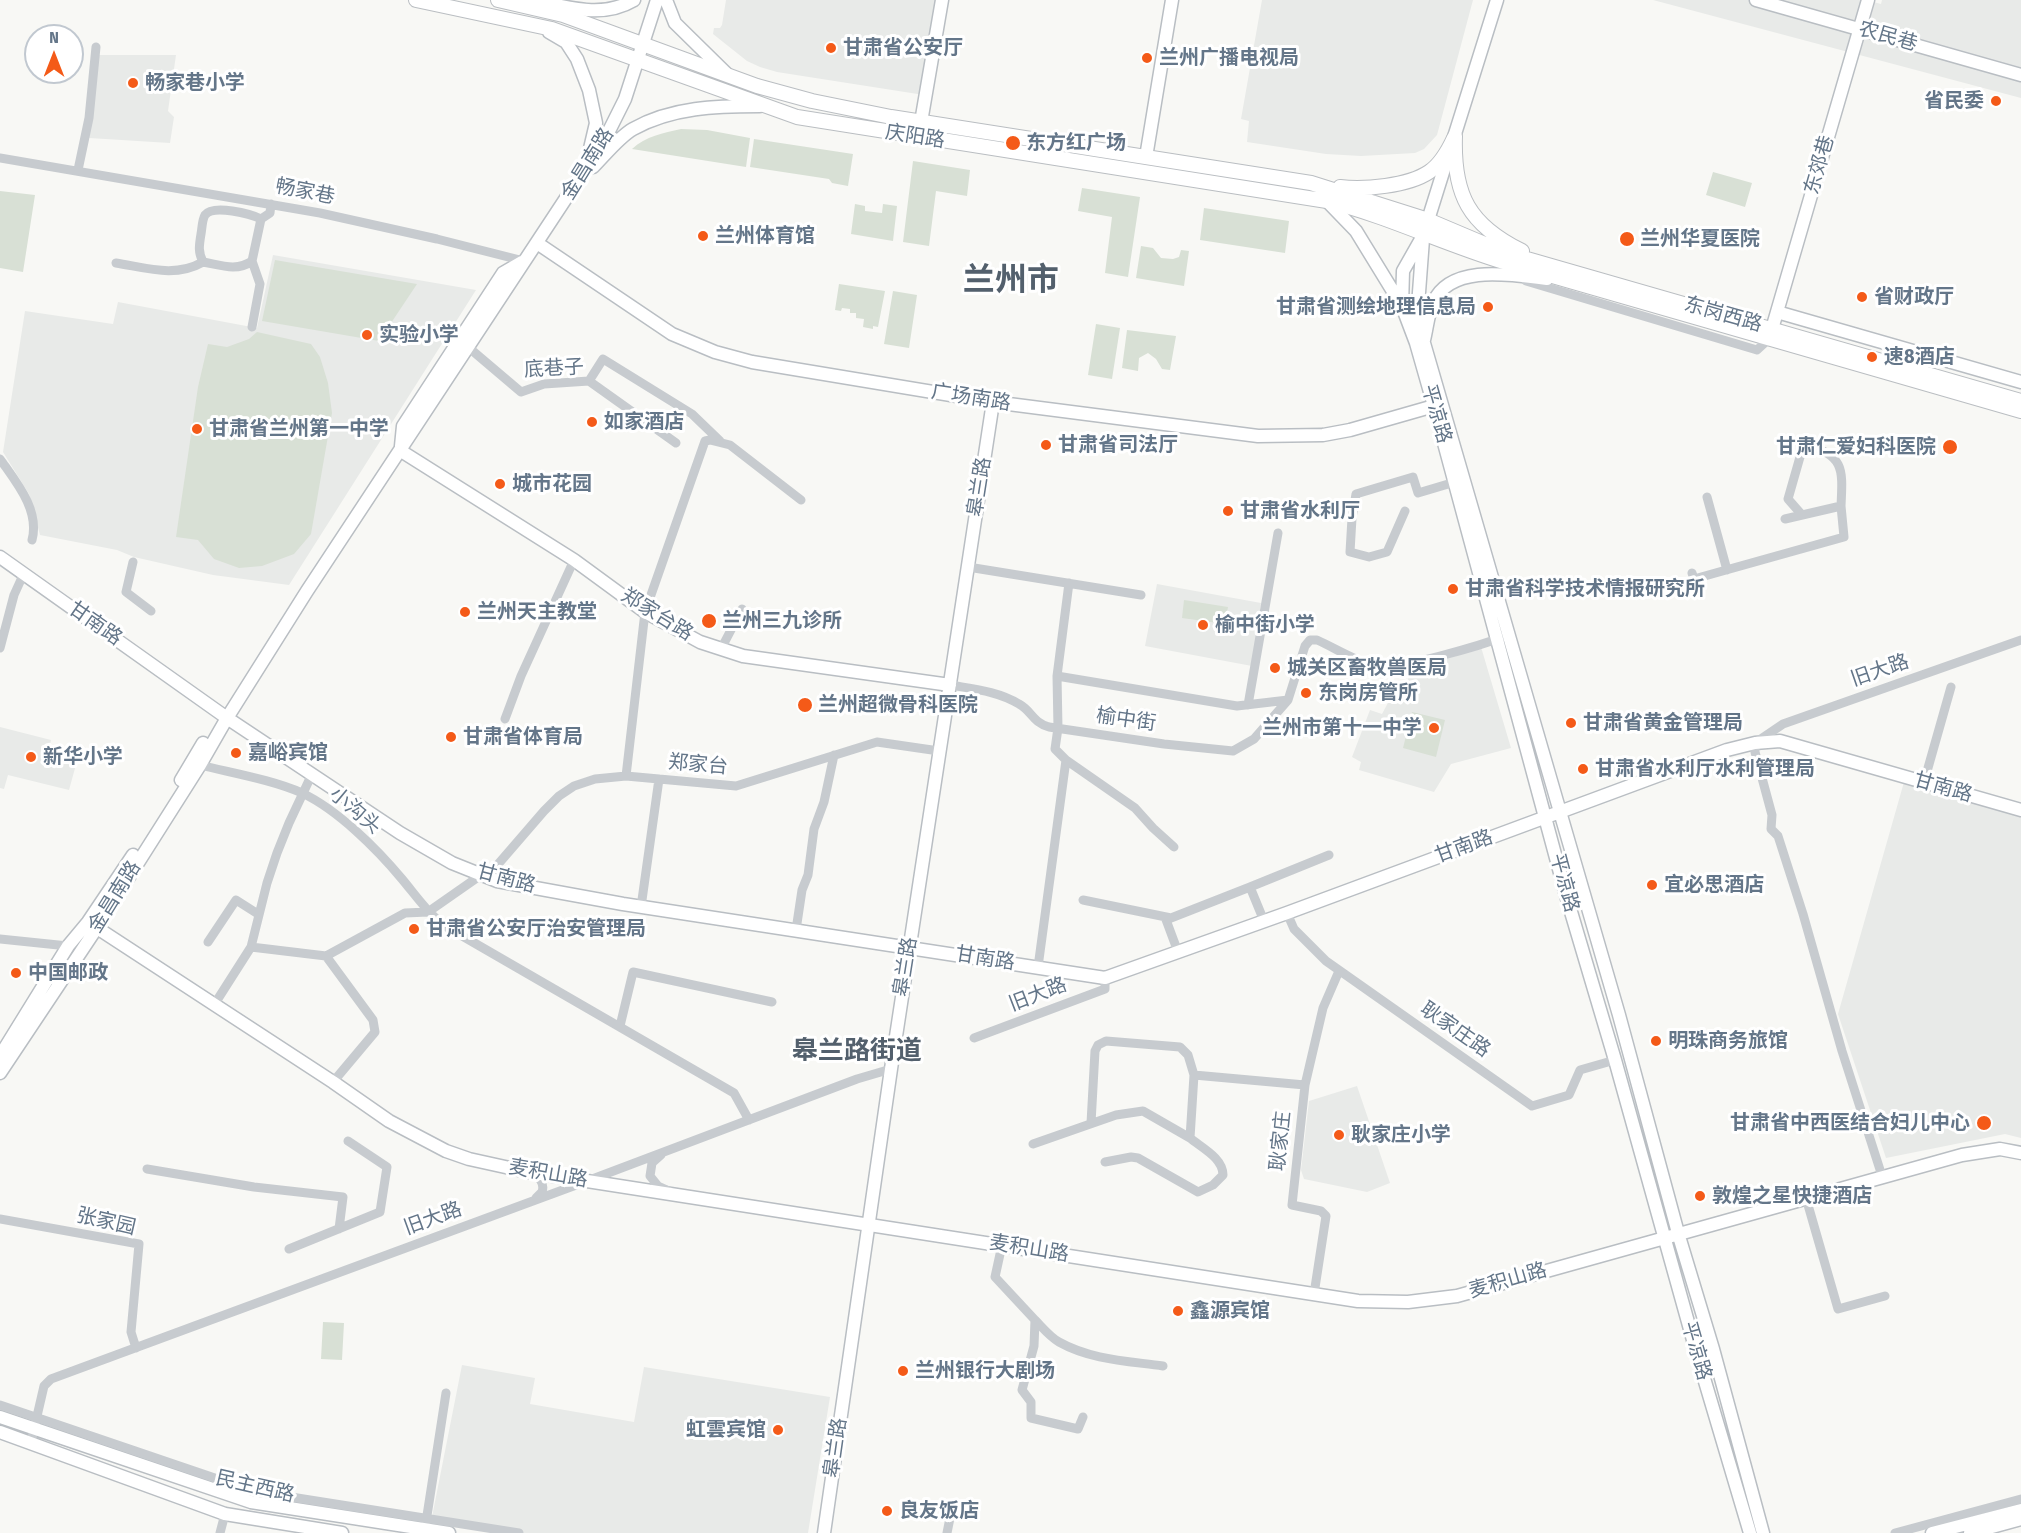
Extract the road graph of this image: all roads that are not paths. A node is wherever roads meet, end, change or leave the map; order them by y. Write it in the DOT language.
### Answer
graph roads {
  1 [pos="416,0"];
  2 [pos="498,0"];
  3 [pos="533,0"];
  4 [pos="634,0"];
  5 [pos="657,0"];
  6 [pos="666,0"];
  7 [pos="942,0"];
  8 [pos="1172,0"];
  9 [pos="1497,0"];
  10 [pos="1756,0"];
  11 [pos="1868,0"];
  12 [pos="526,22"];
  13 [pos="1860,29"];
  14 [pos="96,46"];
  15 [pos="641,52"];
  16 [pos="2021,75"];
  17 [pos="730,76"];
  18 [pos="766,106"];
  19 [pos="921,122"];
  20 [pos="1455,136"];
  21 [pos="1146,157"];
  22 [pos="0,158"];
  23 [pos="78,170"];
  24 [pos="577,183"];
  25 [pos="1311,183"];
  26 [pos="1328,201"];
  27 [pos="271,204"];
  28 [pos="261,219"];
  29 [pos="1428,220"];
  30 [pos="1424,234"];
  31 [pos="537,243"];
  32 [pos="252,261"];
  33 [pos="524,261"];
  34 [pos="203,262"];
  35 [pos="116,263"];
  36 [pos="1509,276"];
  37 [pos="1567,276"];
  38 [pos="1402,306"];
  39 [pos="1777,312"];
  40 [pos="252,327"];
  41 [pos="1770,334"];
  42 [pos="1424,341"];
  43 [pos="468,347"];
  44 [pos="589,381"];
  45 [pos="2021,382"];
  46 [pos="2021,401"];
  47 [pos="993,402"];
  48 [pos="1434,406"];
  49 [pos="2021,411"];
  50 [pos="676,442"];
  51 [pos="721,443"];
  52 [pos="400,451"];
  53 [pos="0,459"];
  54 [pos="1455,482"];
  55 [pos="1707,497"];
  56 [pos="801,500"];
  57 [pos="1841,506"];
  58 [pos="1405,512"];
  59 [pos="1802,515"];
  60 [pos="1785,519"];
  61 [pos="1278,534"];
  62 [pos="32,540"];
  63 [pos="0,557"];
  64 [pos="574,560"];
  65 [pos="133,562"];
  66 [pos="968,567"];
  67 [pos="1727,570"];
  68 [pos="24,573"];
  69 [pos="1692,573"];
  70 [pos="1069,583"];
  71 [pos="1141,595"];
  72 [pos="742,609"];
  73 [pos="151,611"];
  74 [pos="645,612"];
  75 [pos="1503,637"];
  76 [pos="2021,640"];
  77 [pos="0,648"];
  78 [pos="721,649"];
  79 [pos="1057,676"];
  80 [pos="950,685"];
  81 [pos="1951,687"];
  82 [pos="1288,700"];
  83 [pos="1248,705"];
  84 [pos="227,718"];
  85 [pos="505,719"];
  86 [pos="1058,728"];
  87 [pos="1755,743"];
  88 [pos="939,751"];
  89 [pos="834,755"];
  90 [pos="1066,760"];
  91 [pos="200,765"];
  92 [pos="312,774"];
  93 [pos="626,776"];
  94 [pos="659,779"];
  95 [pos="1924,782"];
  96 [pos="302,793"];
  97 [pos="2021,810"];
  98 [pos="1559,812"];
  99 [pos="1546,816"];
  100 [pos="1174,847"];
  101 [pos="1329,855"];
  102 [pos="484,876"];
  103 [pos="1250,887"];
  104 [pos="1083,900"];
  105 [pos="641,907"];
  106 [pos="428,912"];
  107 [pos="1287,913"];
  108 [pos="258,914"];
  109 [pos="1165,917"];
  110 [pos="1264,921"];
  111 [pos="92,925"];
  112 [pos="796,930"];
  113 [pos="0,939"];
  114 [pos="208,942"];
  115 [pos="68,946"];
  116 [pos="251,947"];
  117 [pos="910,947"];
  118 [pos="1178,952"];
  119 [pos="326,956"];
  120 [pos="1038,968"];
  121 [pos="1339,971"];
  122 [pos="1105,978"];
  123 [pos="772,1002"];
  124 [pos="214,1005"];
  125 [pos="621,1026"];
  126 [pos="974,1038"];
  127 [pos="0,1056"];
  128 [pos="1615,1060"];
  129 [pos="891,1069"];
  130 [pos="0,1073"];
  131 [pos="1194,1075"];
  132 [pos="333,1082"];
  133 [pos="1305,1084"];
  134 [pos="749,1120"];
  135 [pos="1091,1124"];
  136 [pos="1190,1138"];
  137 [pos="348,1141"];
  138 [pos="1033,1144"];
  139 [pos="675,1148"];
  140 [pos="2021,1153"];
  141 [pos="1105,1162"];
  142 [pos="510,1167"];
  143 [pos="147,1169"];
  144 [pos="1882,1176"];
  145 [pos="587,1181"];
  146 [pos="688,1197"];
  147 [pos="1806,1198"];
  148 [pos="526,1204"];
  149 [pos="0,1219"];
  150 [pos="868,1224"];
  151 [pos="339,1229"];
  152 [pos="1678,1233"];
  153 [pos="1663,1237"];
  154 [pos="1002,1245"];
  155 [pos="289,1249"];
  156 [pos="1314,1294"];
  157 [pos="1885,1296"];
  158 [pos="1035,1320"];
  159 [pos="136,1348"];
  160 [pos="1163,1366"];
  161 [pos="446,1394"];
  162 [pos="0,1405"];
  163 [pos="0,1417"];
  164 [pos="1083,1417"];
  165 [pos="36,1424"];
  166 [pos="0,1432"];
  167 [pos="31,1442"];
  168 [pos="2021,1498"];
  169 [pos="2021,1510"];
  170 [pos="951,1513"];
  171 [pos="225,1514"];
  172 [pos="2021,1519"];
  173 [pos="425,1527"];
  174 [pos="220,1533"];
  175 [pos="342,1533"];
  176 [pos="449,1533"];
  177 [pos="519,1533"];
  178 [pos="824,1533"];
  179 [pos="947,1533"];
  180 [pos="1750,1533"];
  181 [pos="1763,1533"];
  182 [pos="1895,1533"];
  183 [pos="1932,1533"];
  184 [pos="1970,1533"];
  1 -- 12 [label="main road, 庆阳路"];
  2 -- 15 [label="main road, 庆阳路"];
  3 -- 4 [label="street"];
  5 -- 15 [label="street, 金昌南路"];
  6 -- 17 [label="street"];
  7 -- 19 [label="street"];
  8 -- 21 [label="street"];
  9 -- 20 [label="street, 平凉路"];
  10 -- 13 [label="street, 农民巷"];
  11 -- 13 [label="street, 东郊巷"];
  12 -- 15 [label="main road, 庆阳路"];
  12 -- 24 [label="street"];
  13 -- 16 [label="street, 农民巷"];
  13 -- 39 [label="street, 东郊巷"];
  14 -- 23 [label="street"];
  15 -- 17 [label="main road, 庆阳路"];
  15 -- 18 [label="main road, 庆阳路"];
  15 -- 24 [label="street, 金昌南路"];
  17 -- 19 [label="main road, 庆阳路"];
  18 -- 24 [label="street"];
  18 -- 26 [label="main road, 庆阳路"];
  19 -- 21 [label="main road, 庆阳路"];
  20 -- 25 [label="main road"];
  20 -- 29 [label="street, 平凉路"];
  20 -- 37 [label="main road"];
  21 -- 25 [label="main road, 庆阳路"];
  22 -- 23 [label="street, 畅家巷"];
  23 -- 27 [label="street, 畅家巷"];
  24 -- 31 [label="street, 金昌南路"];
  25 -- 29 [label="main road, 庆阳路"];
  26 -- 30 [label="main road, 庆阳路"];
  26 -- 38 [label="street"];
  27 -- 28 [label="street"];
  27 -- 33 [label="street, 畅家巷"];
  28 -- 32 [label="street"];
  28 -- 34 [label="street"];
  29 -- 30 [label="main road, 平凉路"];
  29 -- 37 [label="main road, 东岗西路"];
  30 -- 37 [label="main road, 东岗西路"];
  30 -- 38 [label="street, 平凉路"];
  30 -- 42 [label="street, 平凉路"];
  31 -- 33 [label="street, 金昌南路"];
  31 -- 47 [label="street, 广场南路"];
  32 -- 34 [label="street"];
  32 -- 40 [label="street"];
  33 -- 43 [label="street, 金昌南路"];
  33 -- 52 [label="street, 金昌南路"];
  34 -- 35 [label="street"];
  36 -- 37 [label="street"];
  36 -- 41 [label="street, 东岗西路"];
  36 -- 42 [label="street"];
  37 -- 41 [label="main road, 东岗西路"];
  38 -- 48 [label="street, 平凉路"];
  39 -- 41 [label="street, 东郊巷"];
  39 -- 45 [label="street"];
  41 -- 46 [label="main road, 东岗西路"];
  41 -- 49 [label="main road, 东岗西路"];
  42 -- 75 [label="street, 平凉路"];
  43 -- 44 [label="street, 底巷子"];
  43 -- 52 [label="street, 金昌南路"];
  44 -- 50 [label="street, 底巷子"];
  44 -- 51 [label="street"];
  47 -- 48 [label="street, 广场南路"];
  47 -- 66 [label="street, 皋兰路"];
  48 -- 54 [label="street, 平凉路"];
  51 -- 56 [label="street"];
  51 -- 74 [label="street"];
  52 -- 64 [label="street, 郑家台路"];
  52 -- 84 [label="street, 金昌南路"];
  53 -- 62 [label="street"];
  54 -- 58 [label="street"];
  54 -- 75 [label="street, 平凉路"];
  55 -- 67 [label="street"];
  57 -- 59 [label="street"];
  57 -- 59 [label="street"];
  57 -- 67 [label="street"];
  59 -- 60 [label="street"];
  61 -- 83 [label="street"];
  63 -- 68 [label="street, 甘南路"];
  64 -- 74 [label="street, 郑家台路"];
  64 -- 85 [label="street"];
  65 -- 73 [label="street"];
  66 -- 70 [label="street"];
  66 -- 80 [label="street, 皋兰路"];
  67 -- 69 [label="street"];
  68 -- 77 [label="street"];
  68 -- 84 [label="street, 甘南路"];
  70 -- 71 [label="street"];
  70 -- 79 [label="street"];
  72 -- 78 [label="street"];
  74 -- 78 [label="street, 郑家台路"];
  74 -- 93 [label="street"];
  75 -- 82 [label="street, 榆中街"];
  75 -- 98 [label="street, 平凉路"];
  75 -- 99 [label="street, 平凉路"];
  76 -- 87 [label="street, 旧大路"];
  78 -- 80 [label="street, 郑家台路"];
  79 -- 83 [label="street, 榆中街"];
  79 -- 86 [label="street"];
  80 -- 86 [label="street, 榆中街"];
  80 -- 88 [label="street, 皋兰路"];
  81 -- 95 [label="street"];
  82 -- 83 [label="street, 榆中街"];
  82 -- 86 [label="street, 榆中街"];
  84 -- 91 [label="street, 金昌南路"];
  84 -- 92 [label="street, 甘南路"];
  84 -- 111 [label="street, 金昌南路"];
  86 -- 90 [label="street"];
  87 -- 95 [label="street, 甘南路"];
  87 -- 98 [label="street, 甘南路"];
  87 -- 144 [label="street"];
  88 -- 89 [label="street, 郑家台"];
  88 -- 117 [label="street, 皋兰路"];
  89 -- 94 [label="street, 郑家台"];
  89 -- 112 [label="street"];
  90 -- 100 [label="street"];
  90 -- 120 [label="street"];
  91 -- 96 [label="street, 小沟头"];
  91 -- 111 [label="street, 金昌南路"];
  92 -- 96 [label="street"];
  92 -- 102 [label="street, 甘南路"];
  93 -- 94 [label="street, 郑家台"];
  93 -- 102 [label="street, 郑家台"];
  94 -- 105 [label="street"];
  95 -- 97 [label="street, 甘南路"];
  96 -- 106 [label="street, 小沟头"];
  96 -- 108 [label="street"];
  98 -- 99 [label="street, 甘南路"];
  98 -- 152 [label="street, 平凉路"];
  99 -- 107 [label="street, 甘南路"];
  99 -- 128 [label="street, 平凉路"];
  101 -- 103 [label="street"];
  102 -- 105 [label="street, 甘南路"];
  102 -- 106 [label="street, 郑家台"];
  103 -- 109 [label="street"];
  103 -- 110 [label="street"];
  104 -- 109 [label="street"];
  105 -- 112 [label="street, 甘南路"];
  106 -- 119 [label="street"];
  106 -- 125 [label="street, 小沟头"];
  107 -- 110 [label="street, 甘南路"];
  107 -- 121 [label="street, 耿家庄路"];
  108 -- 114 [label="street"];
  108 -- 116 [label="street"];
  109 -- 118 [label="street"];
  110 -- 118 [label="street, 甘南路"];
  111 -- 115 [label="street, 金昌南路"];
  111 -- 124 [label="street, 麦积山路"];
  111 -- 130 [label="street, 金昌南路"];
  112 -- 117 [label="street, 甘南路"];
  113 -- 115 [label="street"];
  115 -- 127 [label="street, 金昌南路"];
  116 -- 119 [label="street"];
  116 -- 124 [label="street"];
  117 -- 120 [label="street, 甘南路"];
  117 -- 129 [label="street, 皋兰路"];
  118 -- 122 [label="street, 甘南路"];
  119 -- 132 [label="street"];
  120 -- 122 [label="street, 甘南路"];
  121 -- 128 [label="street, 耿家庄路"];
  121 -- 133 [label="street, 耿家庄"];
  122 -- 126 [label="street, 旧大路"];
  123 -- 125 [label="street"];
  124 -- 132 [label="street, 麦积山路"];
  125 -- 134 [label="street, 小沟头"];
  128 -- 153 [label="street, 平凉路"];
  129 -- 134 [label="street, 旧大路"];
  129 -- 150 [label="street, 皋兰路"];
  131 -- 133 [label="street"];
  131 -- 135 [label="street"];
  131 -- 136 [label="street"];
  132 -- 142 [label="street, 麦积山路"];
  133 -- 156 [label="street, 耿家庄"];
  134 -- 139 [label="street, 旧大路"];
  135 -- 136 [label="street"];
  135 -- 138 [label="street"];
  136 -- 141 [label="street"];
  137 -- 151 [label="street"];
  139 -- 145 [label="street, 旧大路"];
  139 -- 146 [label="street"];
  140 -- 144 [label="street, 麦积山路"];
  142 -- 145 [label="street, 麦积山路"];
  142 -- 148 [label="street"];
  143 -- 151 [label="street"];
  144 -- 147 [label="street, 麦积山路"];
  145 -- 146 [label="street, 麦积山路"];
  145 -- 148 [label="street, 旧大路"];
  146 -- 150 [label="street, 麦积山路"];
  147 -- 152 [label="street, 麦积山路"];
  147 -- 157 [label="street"];
  148 -- 159 [label="street, 旧大路"];
  149 -- 159 [label="street, 张家园"];
  150 -- 154 [label="street, 麦积山路"];
  150 -- 178 [label="street, 皋兰路"];
  151 -- 155 [label="street"];
  152 -- 153 [label="street, 麦积山路"];
  152 -- 181 [label="street, 平凉路"];
  153 -- 156 [label="street, 麦积山路"];
  153 -- 180 [label="street, 平凉路"];
  154 -- 156 [label="street, 麦积山路"];
  154 -- 158 [label="street"];
  158 -- 160 [label="street"];
  158 -- 164 [label="street"];
  159 -- 165 [label="street, 旧大路"];
  161 -- 173 [label="street"];
  162 -- 165 [label="street, 民主西路"];
  163 -- 165 [label="street, 民主西路"];
  165 -- 167 [label="street, 旧大路"];
  165 -- 173 [label="street, 民主西路"];
  166 -- 167 [label="street, 民主西路"];
  167 -- 171 [label="street, 民主西路"];
  168 -- 182 [label="street"];
  169 -- 183 [label="street"];
  170 -- 179 [label="street"];
  171 -- 174 [label="street"];
  171 -- 175 [label="street, 民主西路"];
  172 -- 184 [label="street"];
  173 -- 176 [label="street, 民主西路"];
  173 -- 177 [label="street, 民主西路"];
}
